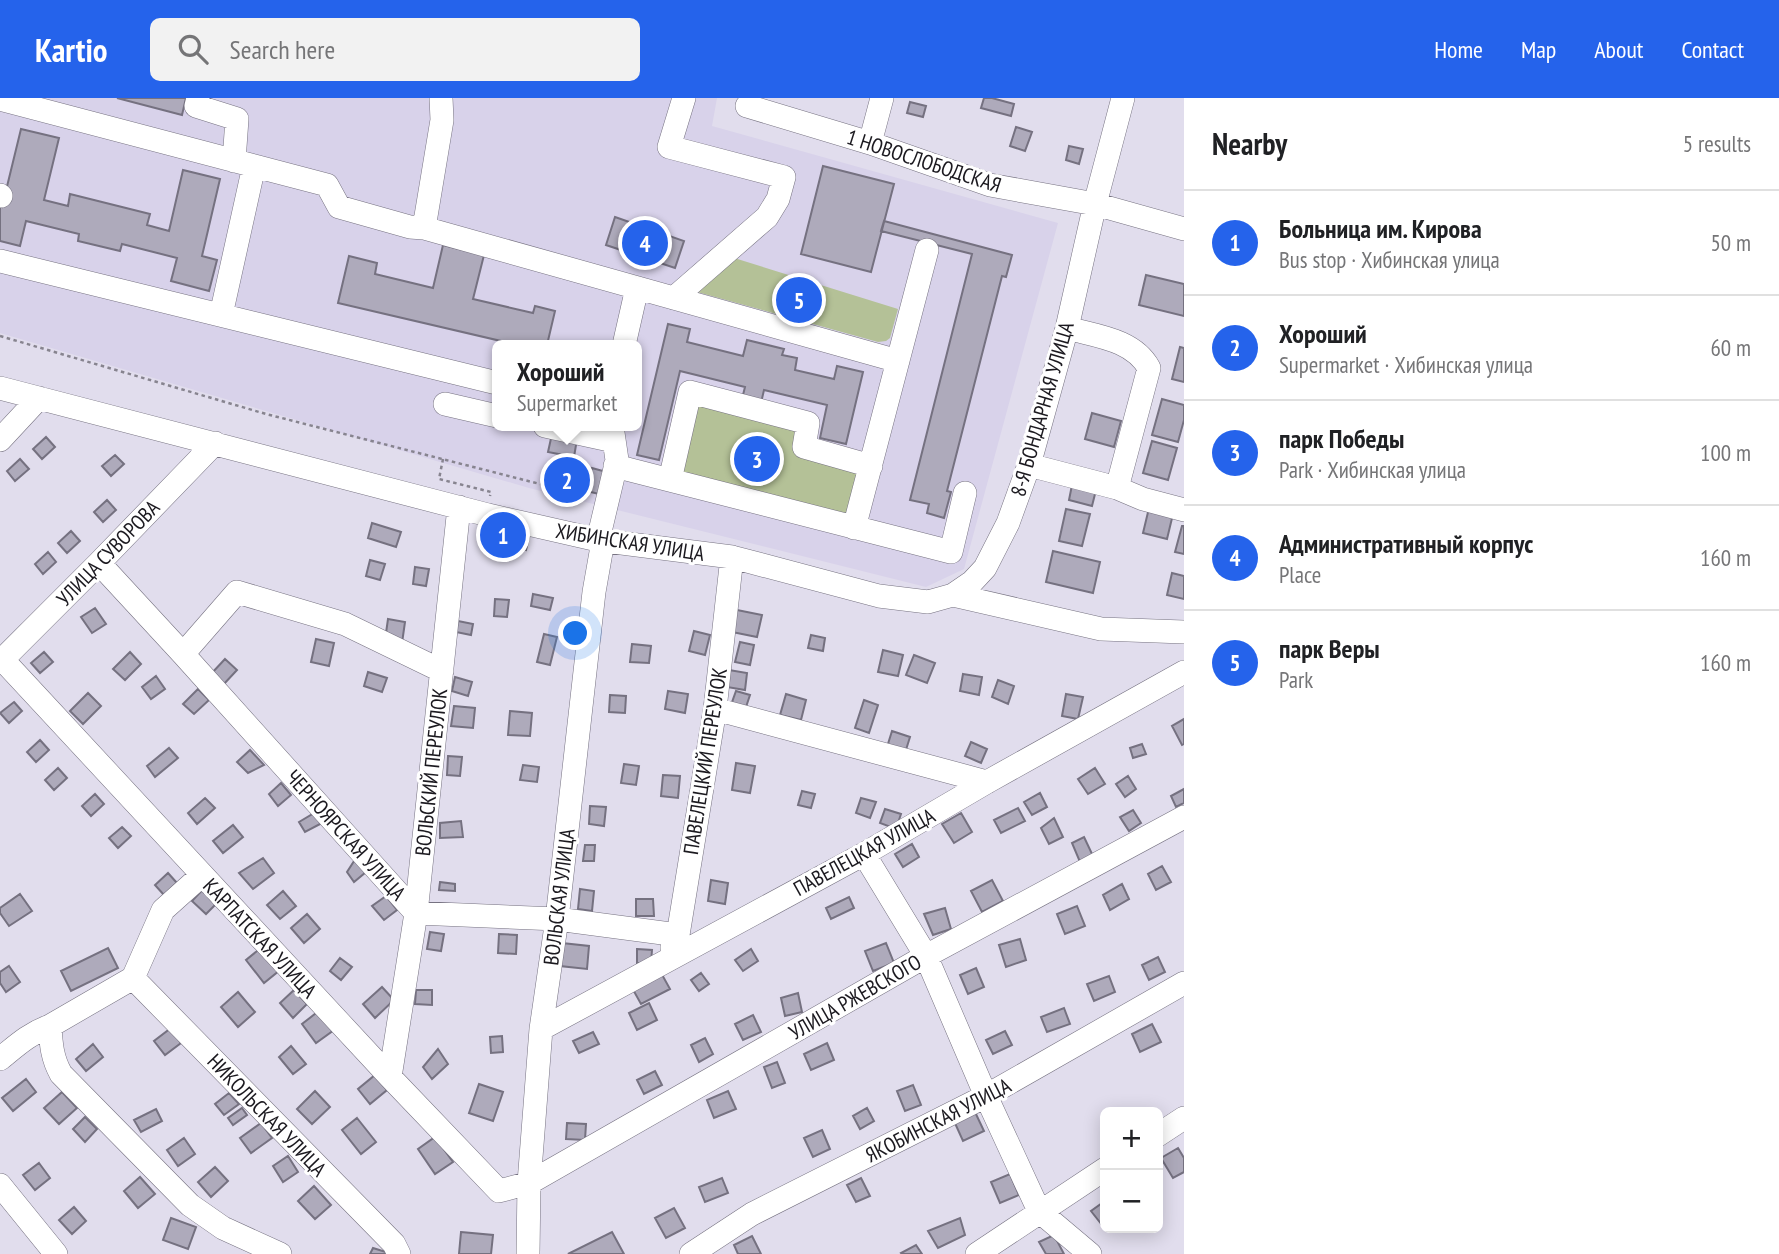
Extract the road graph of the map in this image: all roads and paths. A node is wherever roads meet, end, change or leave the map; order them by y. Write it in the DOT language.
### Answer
graph roads {
  1 [pos="198,98"];
  2 [pos="440,98"];
  3 [pos="882,98"];
  4 [pos="1123,98"];
  5 [pos="5,99"];
  6 [pos="676,100"];
  7 [pos="747,106"];
  8 [pos="870,143"];
  9 [pos="244,164"];
  10 [pos="1095,204"];
  11 [pos="424,228"];
  12 [pos="1184,229"];
  13 [pos="927,250"];
  14 [pos="0,261"];
  15 [pos="637,288"];
  16 [pos="674,298"];
  17 [pos="221,315"];
  18 [pos="1067,328"];
  19 [pos="0,336"];
  20 [pos="625,340"];
  21 [pos="898,361"];
  22 [pos="492,382"];
  23 [pos="0,388"];
  24 [pos="39,398"];
  25 [pos="445,404"];
  26 [pos="492,414"];
  27 [pos="594,431"];
  28 [pos="613,433"];
  29 [pos="0,440"];
  30 [pos="215,443"];
  31 [pos="443,459"];
  32 [pos="1029,465"];
  33 [pos="615,466"];
  34 [pos="871,466"];
  35 [pos="670,480"];
  36 [pos="1117,488"];
  37 [pos="491,492"];
  38 [pos="965,493"];
  39 [pos="579,494"];
  40 [pos="459,507"];
  41 [pos="1184,510"];
  42 [pos="854,527"];
  43 [pos="601,541"];
  44 [pos="732,557"];
  45 [pos="99,563"];
  46 [pos="953,595"];
  47 [pos="1184,632"];
  48 [pos="183,654"];
  49 [pos="1,661"];
  50 [pos="442,671"];
  51 [pos="1184,672"];
  52 [pos="715,709"];
  53 [pos="987,782"];
  54 [pos="1184,817"];
  55 [pos="864,854"];
  56 [pos="202,875"];
  57 [pos="416,913"];
  58 [pos="557,919"];
  59 [pos="678,935"];
  60 [pos="926,956"];
  61 [pos="665,962"];
  62 [pos="133,978"];
  63 [pos="1184,983"];
  64 [pos="50,1026"];
  65 [pos="541,1029"];
  66 [pos="0,1059"];
  67 [pos="390,1077"];
  68 [pos="986,1096"];
  69 [pos="1184,1118"];
  70 [pos="1163,1132"];
  71 [pos="1103,1170"];
  72 [pos="529,1183"];
  73 [pos="0,1185"];
  74 [pos="1039,1211"];
  75 [pos="56,1254"];
  76 [pos="280,1254"];
  77 [pos="399,1254"];
  78 [pos="528,1254"];
  79 [pos="691,1254"];
  80 [pos="977,1254"];
  81 [pos="1090,1254"];
  1 -- 9 [label="street"];
  2 -- 11 [label="street"];
  3 -- 8 [label="street"];
  4 -- 10 [label="street, 8-Я БОНДАРНАЯ УЛИЦА"];
  5 -- 9 [label="street"];
  6 -- 16 [label="street"];
  7 -- 8 [label="street, 1 НОВОСЛОБОДСКАЯ"];
  8 -- 10 [label="street, 1 НОВОСЛОБОДСКАЯ"];
  9 -- 11 [label="street"];
  9 -- 17 [label="street"];
  10 -- 12 [label="street, 1 НОВОСЛОБОДСКАЯ"];
  10 -- 18 [label="street, 8-Я БОНДАРНАЯ УЛИЦА"];
  11 -- 15 [label="street"];
  13 -- 21 [label="street"];
  14 -- 17 [label="street"];
  15 -- 16 [label="street"];
  15 -- 20 [label="street"];
  16 -- 21 [label="street"];
  17 -- 22 [label="street"];
  18 -- 32 [label="street, 8-Я БОНДАРНАЯ УЛИЦА"];
  18 -- 36 [label="street"];
  19 -- 31 [label="path"];
  21 -- 34 [label="street"];
  23 -- 24 [label="street, ХИБИНСКАЯ УЛИЦА"];
  24 -- 29 [label="street"];
  24 -- 30 [label="street, ХИБИНСКАЯ УЛИЦА"];
  25 -- 26 [label="street"];
  27 -- 28 [label="street"];
  28 -- 33 [label="street, ВОЛЬСКАЯ УЛИЦА"];
  30 -- 40 [label="street, ХИБИНСКАЯ УЛИЦА"];
  30 -- 45 [label="street, УЛИЦА СУВОРОВА"];
  31 -- 37 [label="path"];
  31 -- 39 [label="path"];
  32 -- 36 [label="street"];
  32 -- 46 [label="street, 8-Я БОНДАРНАЯ УЛИЦА"];
  33 -- 35 [label="street"];
  33 -- 43 [label="street, ВОЛЬСКАЯ УЛИЦА"];
  34 -- 35 [label="street"];
  34 -- 42 [label="street"];
  35 -- 42 [label="street"];
  36 -- 41 [label="street"];
  38 -- 42 [label="street"];
  40 -- 43 [label="street, ХИБИНСКАЯ УЛИЦА"];
  40 -- 50 [label="street, ВОЛЬСКИЙ ПЕРЕУЛОК"];
  43 -- 44 [label="street, ХИБИНСКАЯ УЛИЦА"];
  43 -- 58 [label="street, ВОЛЬСКАЯ УЛИЦА"];
  44 -- 46 [label="street, ХИБИНСКАЯ УЛИЦА"];
  44 -- 52 [label="street, ПАВЕЛЕЦКИЙ ПЕРЕУЛОК"];
  45 -- 48 [label="street, ЧЕРНОЯРСКАЯ УЛИЦА"];
  45 -- 49 [label="street, УЛИЦА СУВОРОВА"];
  46 -- 47 [label="street, ХИБИНСКАЯ УЛИЦА"];
  48 -- 50 [label="street"];
  48 -- 57 [label="street, ЧЕРНОЯРСКАЯ УЛИЦА"];
  49 -- 56 [label="street, КАРПАТСКАЯ УЛИЦА"];
  50 -- 57 [label="street, ВОЛЬСКИЙ ПЕРЕУЛОК"];
  51 -- 53 [label="street, ПАВЕЛЕЦКАЯ УЛИЦА"];
  52 -- 53 [label="street"];
  52 -- 59 [label="street, ПАВЕЛЕЦКИЙ ПЕРЕУЛОК"];
  53 -- 55 [label="street, ПАВЕЛЕЦКАЯ УЛИЦА"];
  54 -- 60 [label="street, УЛИЦА РЖЕВСКОГО"];
  55 -- 60 [label="street"];
  55 -- 61 [label="street, ПАВЕЛЕЦКАЯ УЛИЦА"];
  56 -- 62 [label="street"];
  56 -- 67 [label="street, КАРПАТСКАЯ УЛИЦА"];
  57 -- 58 [label="street, ЧЕРНОЯРСКАЯ УЛИЦА"];
  57 -- 67 [label="street, ВОЛЬСКИЙ ПЕРЕУЛОК"];
  58 -- 59 [label="street, ЧЕРНОЯРСКАЯ УЛИЦА"];
  58 -- 65 [label="street, ВОЛЬСКАЯ УЛИЦА"];
  59 -- 61 [label="street, ПАВЕЛЕЦКИЙ ПЕРЕУЛОК"];
  60 -- 68 [label="street"];
  60 -- 72 [label="street, УЛИЦА РЖЕВСКОГО"];
  61 -- 65 [label="street, ПАВЕЛЕЦКАЯ УЛИЦА"];
  62 -- 64 [label="street"];
  62 -- 77 [label="street, НИКОЛЬСКАЯ УЛИЦА"];
  63 -- 68 [label="street, ЯКОБИНСКАЯ УЛИЦА"];
  64 -- 66 [label="street"];
  64 -- 76 [label="street"];
  65 -- 72 [label="street, ВОЛЬСКАЯ УЛИЦА"];
  67 -- 72 [label="street, КАРПАТСКАЯ УЛИЦА"];
  68 -- 74 [label="street"];
  68 -- 79 [label="street, ЯКОБИНСКАЯ УЛИЦА"];
  69 -- 70 [label="street"];
  71 -- 74 [label="street"];
  72 -- 78 [label="street, ВОЛЬСКАЯ УЛИЦА"];
  73 -- 75 [label="street"];
  74 -- 80 [label="street"];
  74 -- 81 [label="street"];
}
